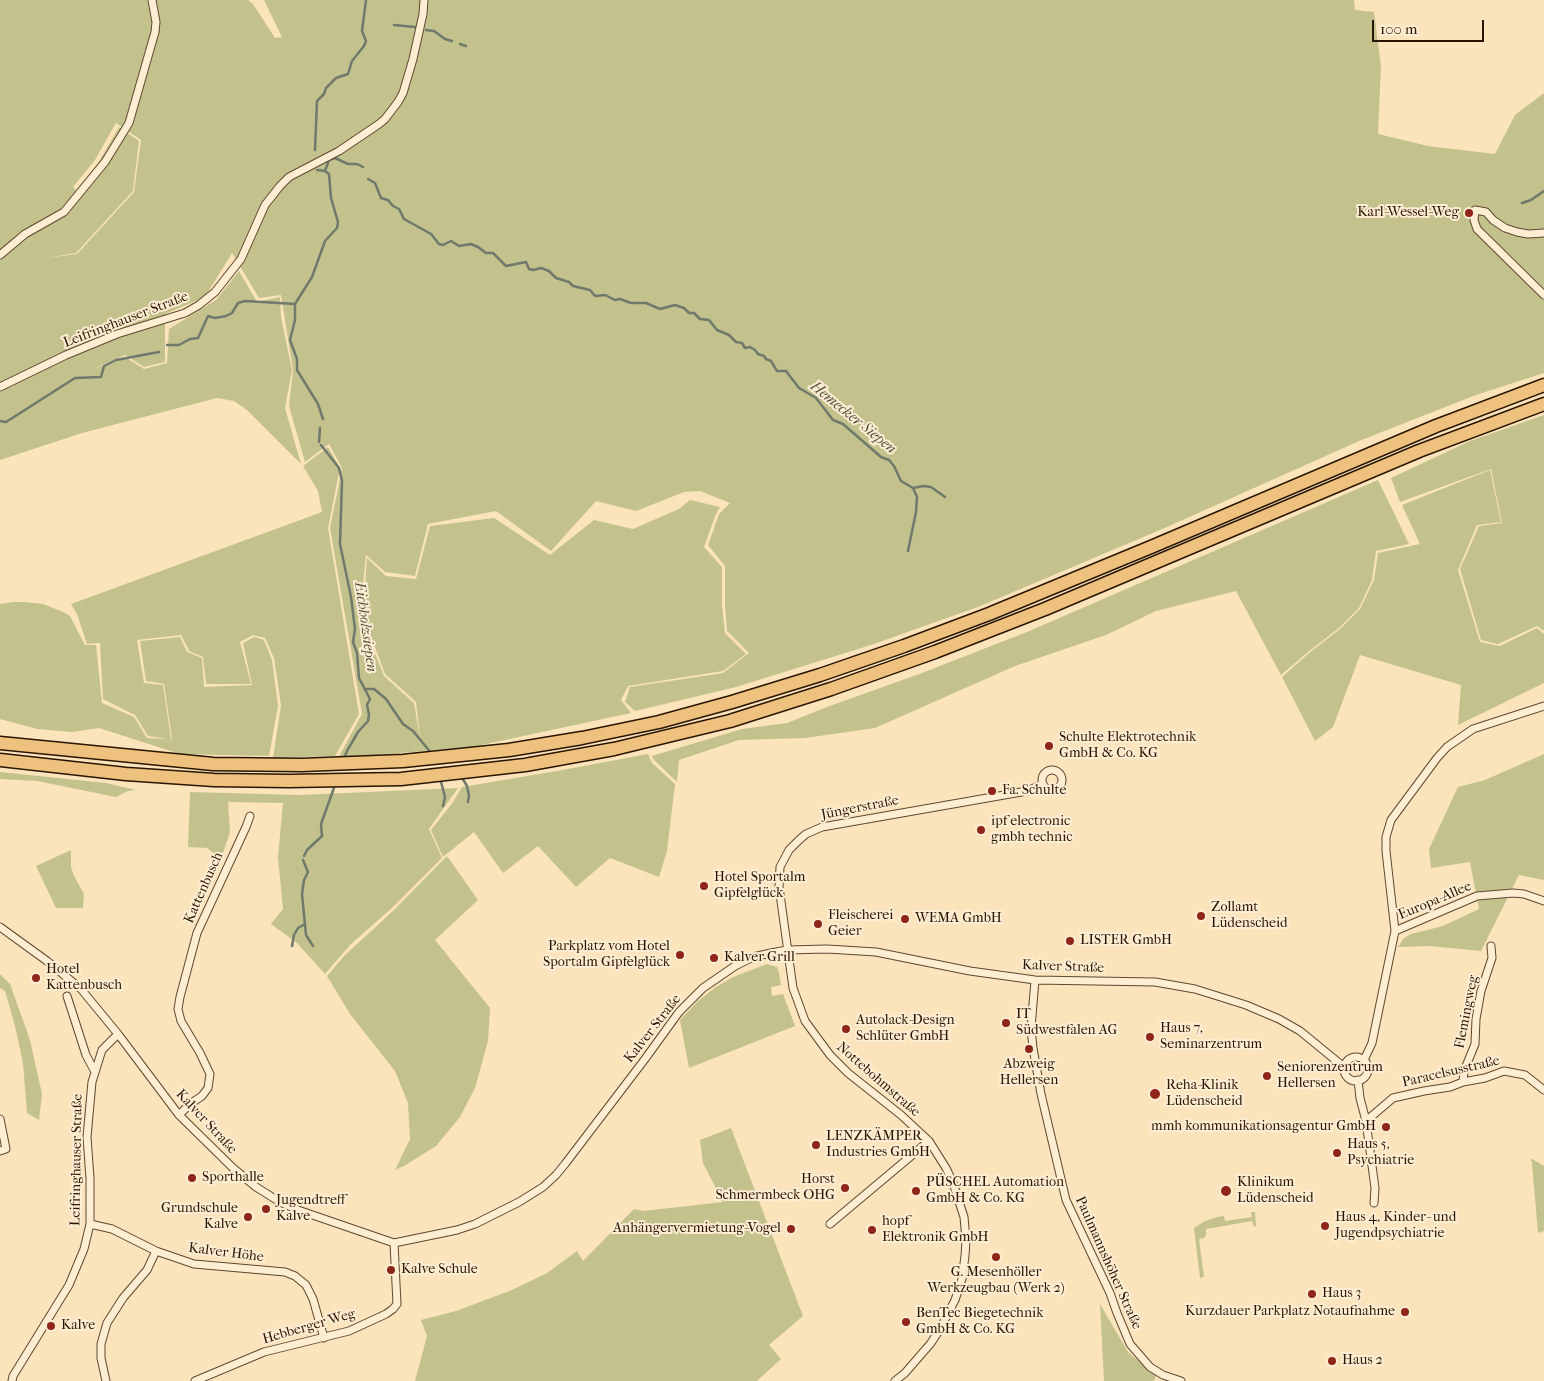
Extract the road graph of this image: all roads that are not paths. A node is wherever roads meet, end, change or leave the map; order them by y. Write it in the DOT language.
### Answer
graph roads {
  1 [pos="152,0"];
  2 [pos="424,0"];
  3 [pos="1544,233"];
  4 [pos="0,255"];
  5 [pos="1544,295"];
  6 [pos="1544,385"];
  7 [pos="0,388"];
  8 [pos="1544,404"];
  9 [pos="1544,706"];
  10 [pos="0,743"];
  11 [pos="0,760"];
  12 [pos="1043,784"];
  13 [pos="250,816"];
  14 [pos="1544,901"];
  15 [pos="0,927"];
  16 [pos="1395,931"];
  17 [pos="1491,946"];
  18 [pos="787,950"];
  19 [pos="1035,980"];
  20 [pos="67,996"];
  21 [pos="118,1034"];
  22 [pos="1364,1060"];
  23 [pos="1344,1067"];
  24 [pos="94,1070"];
  25 [pos="1358,1080"];
  26 [pos="1463,1082"];
  27 [pos="1544,1090"];
  28 [pos="179,1114"];
  29 [pos="0,1119"];
  30 [pos="1366,1121"];
  31 [pos="929,1141"];
  32 [pos="0,1151"];
  33 [pos="1374,1203"];
  34 [pos="90,1224"];
  35 [pos="830,1224"];
  36 [pos="394,1243"];
  37 [pos="156,1251"];
  38 [pos="324,1338"];
  39 [pos="12,1381"];
  40 [pos="106,1381"];
  41 [pos="195,1381"];
  42 [pos="895,1381"];
  43 [pos="1181,1381"];
  1 -- 4 [label="street"];
  2 -- 7 [label="street, Leifringhauser Straße"];
  3 -- 5 [label="street"];
  6 -- 10 [label="highway"];
  8 -- 11 [label="highway"];
  9 -- 16 [label="street"];
  12 -- 18 [label="street, Jüngerstraße"];
  13 -- 28 [label="street, Kattenbusch"];
  14 -- 16 [label="street, Europa-Allee"];
  15 -- 21 [label="street"];
  16 -- 22 [label="street"];
  17 -- 26 [label="street, Flemingweg"];
  18 -- 19 [label="street, Kalver Straße"];
  18 -- 31 [label="street, Nottebohmstraße"];
  18 -- 36 [label="street, Kalver Straße"];
  19 -- 23 [label="street, Kalver Straße"];
  19 -- 43 [label="street, Paulmannshöher Straße"];
  20 -- 24 [label="street"];
  21 -- 24 [label="street, Leifringhauser Straße"];
  21 -- 28 [label="street, Kalver Straße"];
  22 -- 23 [label="street"];
  22 -- 25 [label="street"];
  23 -- 25 [label="street"];
  24 -- 34 [label="street, Leifringhauser Straße"];
  25 -- 30 [label="street"];
  26 -- 27 [label="street, Paracelsusstraße"];
  26 -- 30 [label="street, Paracelsusstraße"];
  28 -- 36 [label="street, Kalver Straße"];
  29 -- 32 [label="street"];
  30 -- 33 [label="street"];
  31 -- 35 [label="street"];
  31 -- 42 [label="street, Nottebohmstraße"];
  34 -- 37 [label="street, Kalver Höhe"];
  34 -- 39 [label="street, Leifringhauser Straße"];
  36 -- 38 [label="street, Hebberger Weg"];
  37 -- 38 [label="street, Kalver Höhe"];
  37 -- 40 [label="street"];
  38 -- 41 [label="street, Hebberger Weg"];
}
